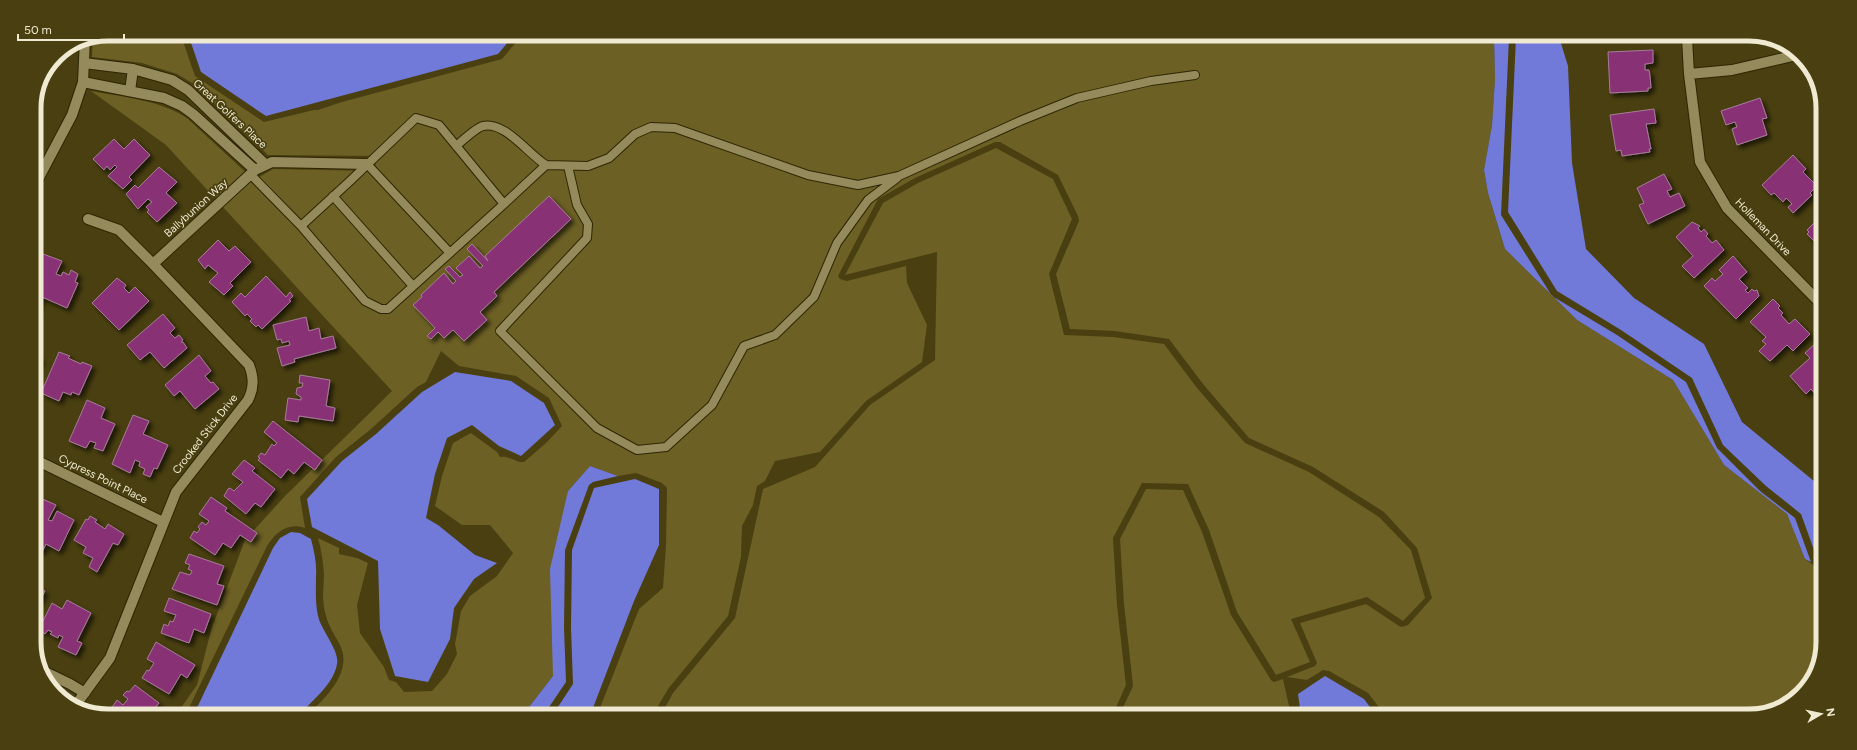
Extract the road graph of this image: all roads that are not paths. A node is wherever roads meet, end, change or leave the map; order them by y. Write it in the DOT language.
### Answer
graph roads {
  1 [pos="1687,41"];
  2 [pos="85,45"];
  3 [pos="1791,56"];
  4 [pos="84,63"];
  5 [pos="133,70"];
  6 [pos="1689,74"];
  7 [pos="1195,75"];
  8 [pos="83,82"];
  9 [pos="130,91"];
  10 [pos="456,146"];
  11 [pos="266,164"];
  12 [pos="367,164"];
  13 [pos="546,165"];
  14 [pos="568,166"];
  15 [pos="252,172"];
  16 [pos="41,174"];
  17 [pos="899,176"];
  18 [pos="333,196"];
  19 [pos="504,204"];
  20 [pos="88,219"];
  21 [pos="301,226"];
  22 [pos="450,253"];
  23 [pos="153,264"];
  24 [pos="413,286"];
  25 [pos="1816,298"];
  26 [pos="41,462"];
  27 [pos="163,522"];
  28 [pos="49,674"];
  29 [pos="85,694"];
  30 [pos="78,702"];
  1 -- 6 [label="street, Holleman Drive"];
  2 -- 4 [label="street"];
  3 -- 6 [label="street"];
  4 -- 5 [label="street, Great Golfers Place"];
  4 -- 8 [label="street"];
  5 -- 9 [label="street"];
  5 -- 11 [label="street, Great Golfers Place"];
  6 -- 25 [label="street, Holleman Drive"];
  7 -- 17 [label="lane"];
  8 -- 9 [label="street"];
  8 -- 16 [label="street"];
  9 -- 15 [label="street"];
  10 -- 12 [label="lane"];
  10 -- 13 [label="lane"];
  10 -- 19 [label="lane"];
  11 -- 12 [label="street, Great Golfers Place"];
  11 -- 15 [label="street, Great Golfers Place"];
  12 -- 18 [label="lane"];
  12 -- 22 [label="lane"];
  13 -- 14 [label="lane"];
  13 -- 19 [label="lane"];
  14 -- 17 [label="lane"];
  14 -- 17 [label="lane"];
  15 -- 21 [label="lane"];
  15 -- 23 [label="street, Ballybunion Way"];
  18 -- 21 [label="lane"];
  18 -- 24 [label="lane"];
  19 -- 22 [label="lane"];
  20 -- 23 [label="street, Crooked Stick Drive"];
  21 -- 24 [label="lane"];
  22 -- 24 [label="lane"];
  23 -- 27 [label="street, Crooked Stick Drive"];
  26 -- 27 [label="street, Cypress Point Place"];
  27 -- 29 [label="street, Crooked Stick Drive"];
  28 -- 29 [label="street"];
  29 -- 30 [label="street, Crooked Stick Drive"];
}
